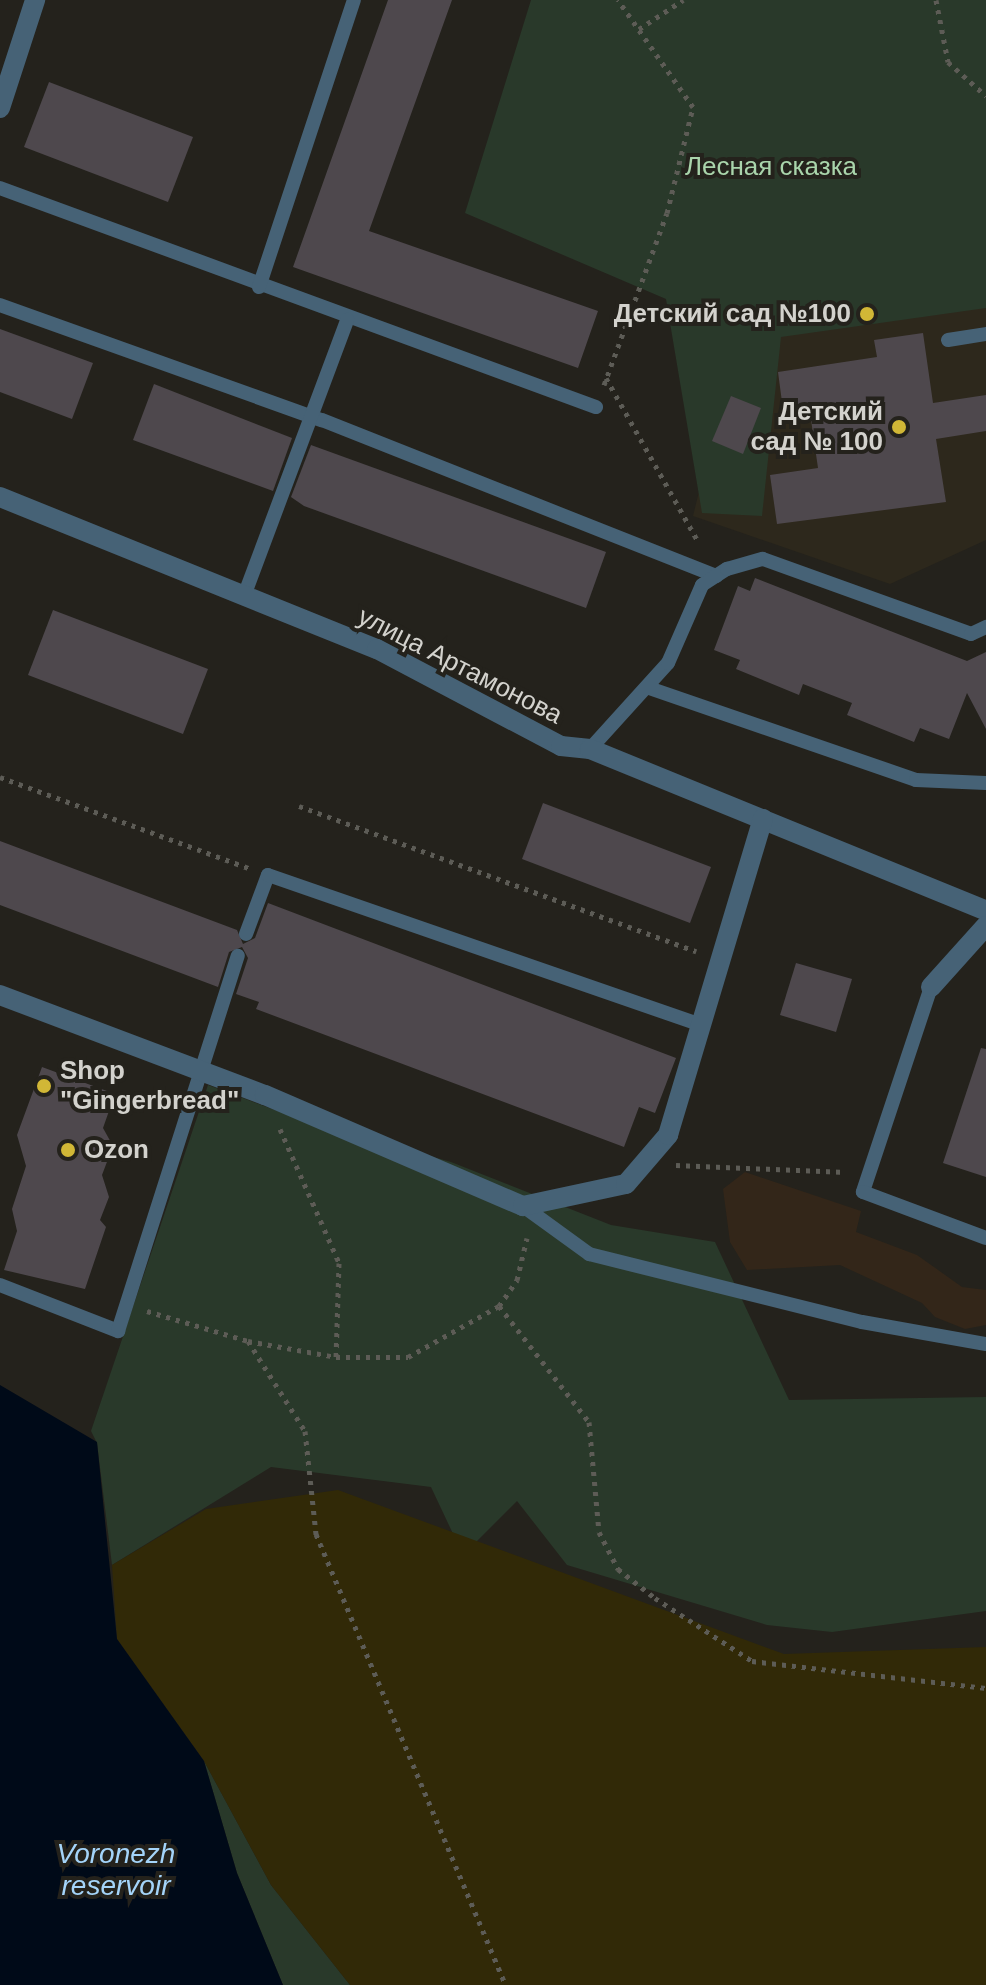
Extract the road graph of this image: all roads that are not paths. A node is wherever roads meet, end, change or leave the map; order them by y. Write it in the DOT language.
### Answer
graph roads {
  1 [pos="35,0"];
  2 [pos="354,0"];
  3 [pos="0,108"];
  4 [pos="0,188"];
  5 [pos="259,287"];
  6 [pos="0,305"];
  7 [pos="347,320"];
  8 [pos="986,334"];
  9 [pos="948,340"];
  10 [pos="596,407"];
  11 [pos="311,416"];
  12 [pos="0,497"];
  13 [pos="716,576"];
  14 [pos="244,596"];
  15 [pos="986,627"];
  16 [pos="649,688"];
  17 [pos="590,749"];
  18 [pos="986,783"];
  19 [pos="763,819"];
  20 [pos="986,911"];
  21 [pos="986,926"];
  22 [pos="246,934"];
  23 [pos="238,956"];
  24 [pos="931,987"];
  25 [pos="0,995"];
  26 [pos="702,1025"];
  27 [pos="199,1071"];
  28 [pos="523,1206"];
  29 [pos="986,1238"];
  30 [pos="0,1285"];
  31 [pos="986,1344"];
  1 -- 3 [label="street"];
  2 -- 5 [label="lane"];
  4 -- 5 [label="lane"];
  5 -- 7 [label="lane"];
  6 -- 11 [label="lane"];
  7 -- 10 [label="lane"];
  7 -- 11 [label="lane"];
  8 -- 9 [label="lane"];
  11 -- 13 [label="lane"];
  11 -- 14 [label="lane"];
  12 -- 14 [label="street, улица Артамонова"];
  13 -- 15 [label="lane"];
  13 -- 16 [label="lane"];
  14 -- 17 [label="street, улица Артамонова"];
  16 -- 17 [label="lane"];
  16 -- 18 [label="lane"];
  17 -- 19 [label="street, улица Артамонова"];
  19 -- 20 [label="street, улица Артамонова"];
  19 -- 26 [label="street"];
  21 -- 24 [label="street"];
  22 -- 26 [label="lane"];
  23 -- 27 [label="lane"];
  24 -- 29 [label="lane"];
  25 -- 27 [label="street"];
  26 -- 28 [label="street"];
  27 -- 28 [label="street"];
  27 -- 30 [label="lane"];
  28 -- 31 [label="lane"];
}
